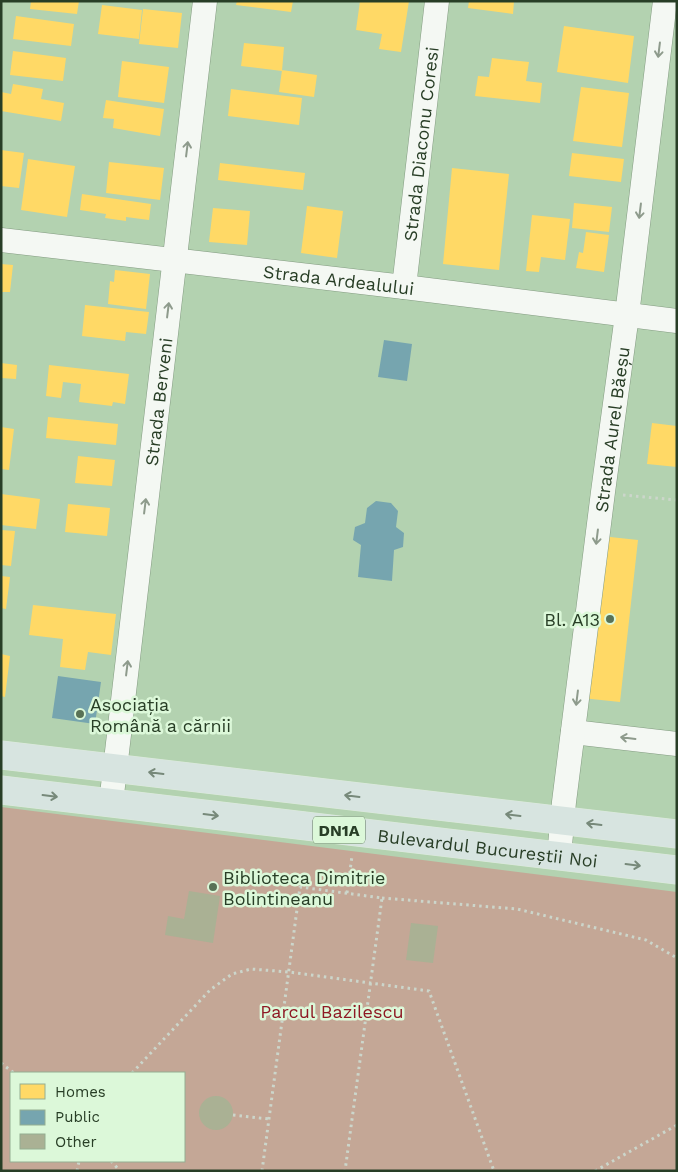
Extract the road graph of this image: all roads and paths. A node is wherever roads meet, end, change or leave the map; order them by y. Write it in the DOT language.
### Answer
graph roads {
  1 [pos="205,1"];
  2 [pos="437,1"];
  3 [pos="665,1"];
  4 [pos="1,240"];
  5 [pos="174,261"];
  6 [pos="404,287"];
  7 [pos="627,315"];
  8 [pos="677,322"];
  9 [pos="603,492"];
  10 [pos="677,500"];
  11 [pos="573,732"];
  12 [pos="677,744"];
  13 [pos="1,755"];
  14 [pos="115,768"];
  15 [pos="1,790"];
  16 [pos="111,804"];
  17 [pos="562,820"];
  18 [pos="677,834"];
  19 [pos="353,852"];
  20 [pos="559,856"];
  21 [pos="677,870"];
  22 [pos="346,893"];
  23 [pos="382,898"];
  24 [pos="677,958"];
  25 [pos="289,972"];
  26 [pos="370,982"];
  27 [pos="1,1064"];
  28 [pos="13,1072"];
  29 [pos="133,1072"];
  30 [pos="233,1115"];
  31 [pos="269,1119"];
  32 [pos="677,1125"];
  33 [pos="262,1171"];
  34 [pos="345,1171"];
  35 [pos="494,1171"];
  36 [pos="595,1171"];
  5 -- 1 [label="street, Strada Berveni, one-way"];
  2 -- 6 [label="street, Strada Diaconu Coresi"];
  3 -- 7 [label="street, Strada Aurel Băeșu, one-way"];
  4 -- 5 [label="street, Strada Ardealului"];
  5 -- 6 [label="street, Strada Ardealului"];
  14 -- 5 [label="street, Strada Berveni, one-way"];
  6 -- 7 [label="street, Strada Ardealului"];
  7 -- 8 [label="street, Strada Ardealului"];
  7 -- 9 [label="street, Strada Aurel Băeșu"];
  9 -- 10 [label="path"];
  9 -- 11 [label="street, Strada Aurel Băeșu, one-way"];
  12 -- 11 [label="street, one-way"];
  11 -- 17 [label="street, Strada Aurel Băeșu"];
  13 -- 14 [label="main road, Bulevardul Bucureștii Noi / DN1A"];
  14 -- 16 [label="street, Strada Berveni"];
  17 -- 14 [label="main road, Bulevardul Bucureștii Noi / DN1A, one-way"];
  15 -- 16 [label="main road, Bulevardul Bucureștii Noi / DN1A, one-way"];
  16 -- 20 [label="main road, Bulevardul Bucureștii Noi / DN1A, one-way"];
  18 -- 17 [label="main road, Bulevardul Bucureștii Noi / DN1A, one-way"];
  17 -- 20 [label="street, Strada Aurel Băeșu"];
  19 -- 22 [label="path"];
  20 -- 21 [label="main road, Bulevardul Bucureștii Noi / DN1A, one-way"];
  22 -- 23 [label="path"];
  22 -- 25 [label="path"];
  23 -- 24 [label="path"];
  23 -- 26 [label="path"];
  25 -- 26 [label="path"];
  25 -- 29 [label="path"];
  25 -- 31 [label="path"];
  26 -- 34 [label="path"];
  26 -- 35 [label="path"];
  27 -- 28 [label="path"];
  30 -- 31 [label="path"];
  31 -- 33 [label="path"];
  32 -- 36 [label="path"];
}
